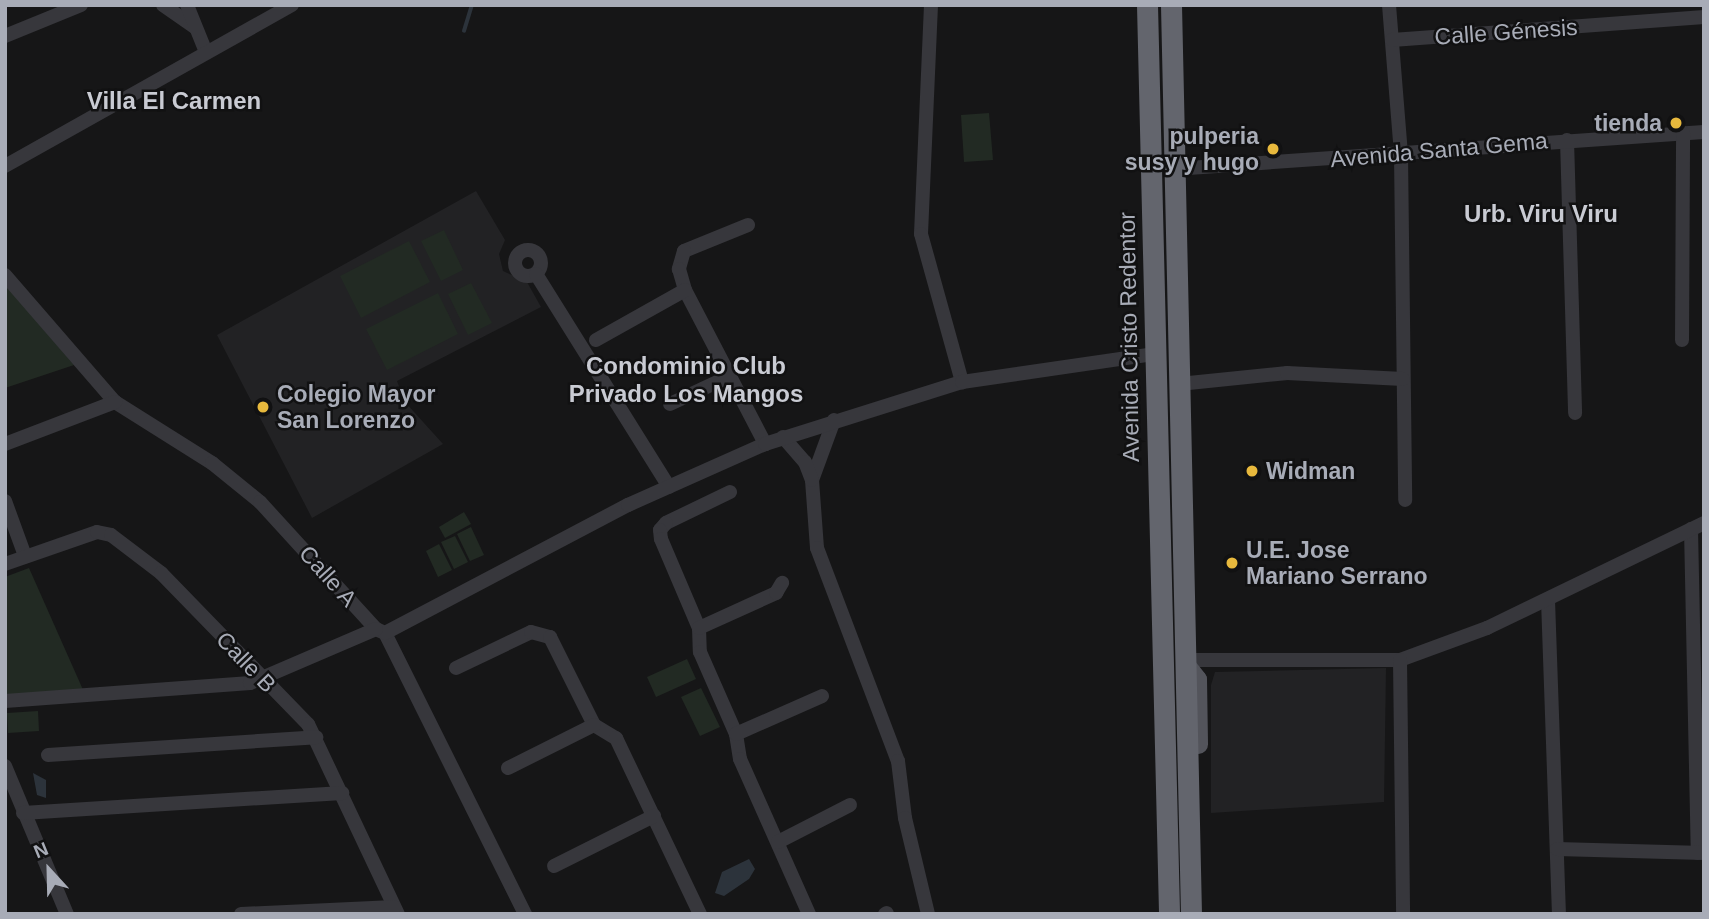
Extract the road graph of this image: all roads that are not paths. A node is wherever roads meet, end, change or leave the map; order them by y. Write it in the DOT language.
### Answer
graph roads {
  1 [pos="81,5"];
  2 [pos="163,5"];
  3 [pos="187,5"];
  4 [pos="292,5"];
  5 [pos="931,5"];
  6 [pos="1147,5"];
  7 [pos="1171,5"];
  8 [pos="1389,5"];
  9 [pos="1704,18"];
  10 [pos="195,27"];
  11 [pos="5,36"];
  12 [pos="1392,40"];
  13 [pos="206,52"];
  14 [pos="1704,132"];
  15 [pos="1683,133"];
  16 [pos="1567,140"];
  17 [pos="1401,155"];
  18 [pos="5,166"];
  19 [pos="1174,169"];
  20 [pos="1152,209"];
  21 [pos="748,225"];
  22 [pos="536,274"];
  23 [pos="5,275"];
  24 [pos="685,290"];
  25 [pos="1154,296"];
  26 [pos="1178,316"];
  27 [pos="596,340"];
  28 [pos="1682,340"];
  29 [pos="1155,354"];
  30 [pos="730,376"];
  31 [pos="1403,379"];
  32 [pos="962,382"];
  33 [pos="1179,384"];
  34 [pos="115,402"];
  35 [pos="670,404"];
  36 [pos="1575,413"];
  37 [pos="834,420"];
  38 [pos="783,437"];
  39 [pos="765,443"];
  40 [pos="5,444"];
  41 [pos="1181,446"];
  42 [pos="812,480"];
  43 [pos="669,487"];
  44 [pos="730,492"];
  45 [pos="5,500"];
  46 [pos="1405,500"];
  47 [pos="1697,526"];
  48 [pos="25,556"];
  49 [pos="5,564"];
  50 [pos="782,583"];
  51 [pos="1548,600"];
  52 [pos="699,628"];
  53 [pos="380,631"];
  54 [pos="1399,660"];
  55 [pos="1186,663"];
  56 [pos="1163,667"];
  57 [pos="456,668"];
  58 [pos="261,679"];
  59 [pos="822,696"];
  60 [pos="5,701"];
  61 [pos="1700,709"];
  62 [pos="594,725"];
  63 [pos="736,734"];
  64 [pos="316,737"];
  65 [pos="48,755"];
  66 [pos="5,766"];
  67 [pos="508,768"];
  68 [pos="342,793"];
  69 [pos="850,805"];
  70 [pos="23,813"];
  71 [pos="654,816"];
  72 [pos="778,842"];
  73 [pos="1557,849"];
  74 [pos="1701,853"];
  75 [pos="554,866"];
  76 [pos="396,910"];
  77 [pos="67,914"];
  78 [pos="241,914"];
  79 [pos="525,914"];
  80 [pos="701,914"];
  81 [pos="808,914"];
  82 [pos="928,914"];
  83 [pos="1159,914"];
  84 [pos="1169,914"];
  85 [pos="1191,914"];
  86 [pos="1200,914"];
  87 [pos="1403,914"];
  88 [pos="1559,914"];
  1 -- 11 [label="street"];
  2 -- 10 [label="street"];
  3 -- 10 [label="street"];
  4 -- 13 [label="street"];
  5 -- 32 [label="street"];
  6 -- 20 [label="highway, Avenida Cristo Redentor"];
  7 -- 19 [label="highway"];
  8 -- 12 [label="street"];
  9 -- 12 [label="street, Calle Génesis"];
  10 -- 13 [label="street"];
  12 -- 17 [label="street"];
  13 -- 18 [label="street"];
  14 -- 15 [label="street, Avenida Santa Gema"];
  15 -- 16 [label="street, Avenida Santa Gema"];
  15 -- 28 [label="street"];
  16 -- 17 [label="street, Avenida Santa Gema"];
  16 -- 36 [label="street"];
  17 -- 19 [label="street, Avenida Santa Gema"];
  17 -- 31 [label="street"];
  19 -- 26 [label="highway"];
  20 -- 25 [label="highway, Avenida Cristo Redentor"];
  20 -- 26 [label="highway"];
  21 -- 24 [label="street"];
  22 -- 43 [label="street"];
  23 -- 34 [label="street, Calle A"];
  24 -- 27 [label="street"];
  24 -- 30 [label="street"];
  25 -- 29 [label="highway, Avenida Cristo Redentor"];
  25 -- 41 [label="highway"];
  26 -- 33 [label="highway"];
  29 -- 32 [label="street"];
  29 -- 56 [label="highway, Avenida Cristo Redentor"];
  30 -- 35 [label="street"];
  30 -- 39 [label="street"];
  31 -- 33 [label="street"];
  31 -- 46 [label="street"];
  32 -- 37 [label="street"];
  33 -- 41 [label="highway"];
  34 -- 40 [label="street"];
  34 -- 53 [label="street, Calle A"];
  37 -- 38 [label="street"];
  37 -- 42 [label="street"];
  38 -- 39 [label="street"];
  38 -- 42 [label="street"];
  39 -- 43 [label="street"];
  41 -- 55 [label="highway"];
  42 -- 82 [label="street"];
  43 -- 53 [label="street"];
  44 -- 52 [label="street"];
  45 -- 48 [label="street"];
  47 -- 51 [label="street"];
  47 -- 61 [label="street"];
  48 -- 49 [label="street, Calle B"];
  48 -- 58 [label="street, Calle B"];
  50 -- 52 [label="street"];
  51 -- 54 [label="street"];
  51 -- 73 [label="street"];
  52 -- 63 [label="street"];
  53 -- 58 [label="street"];
  53 -- 79 [label="street, Calle A"];
  54 -- 55 [label="street"];
  54 -- 87 [label="street"];
  55 -- 85 [label="highway"];
  55 -- 86 [label="main road"];
  56 -- 83 [label="main road, Avenida Cristo Redentor"];
  56 -- 84 [label="highway, Avenida Cristo Redentor"];
  57 -- 62 [label="street"];
  58 -- 60 [label="street"];
  58 -- 64 [label="street, Calle B"];
  59 -- 63 [label="street"];
  61 -- 74 [label="street"];
  62 -- 67 [label="street"];
  62 -- 71 [label="street"];
  63 -- 72 [label="street"];
  64 -- 65 [label="street"];
  64 -- 68 [label="street, Calle B"];
  66 -- 70 [label="street"];
  68 -- 70 [label="street"];
  68 -- 76 [label="street, Calle B"];
  69 -- 72 [label="street"];
  70 -- 77 [label="street"];
  71 -- 75 [label="street"];
  71 -- 80 [label="street"];
  72 -- 81 [label="street"];
  73 -- 74 [label="street"];
  73 -- 88 [label="street"];
  76 -- 78 [label="street"];
}
